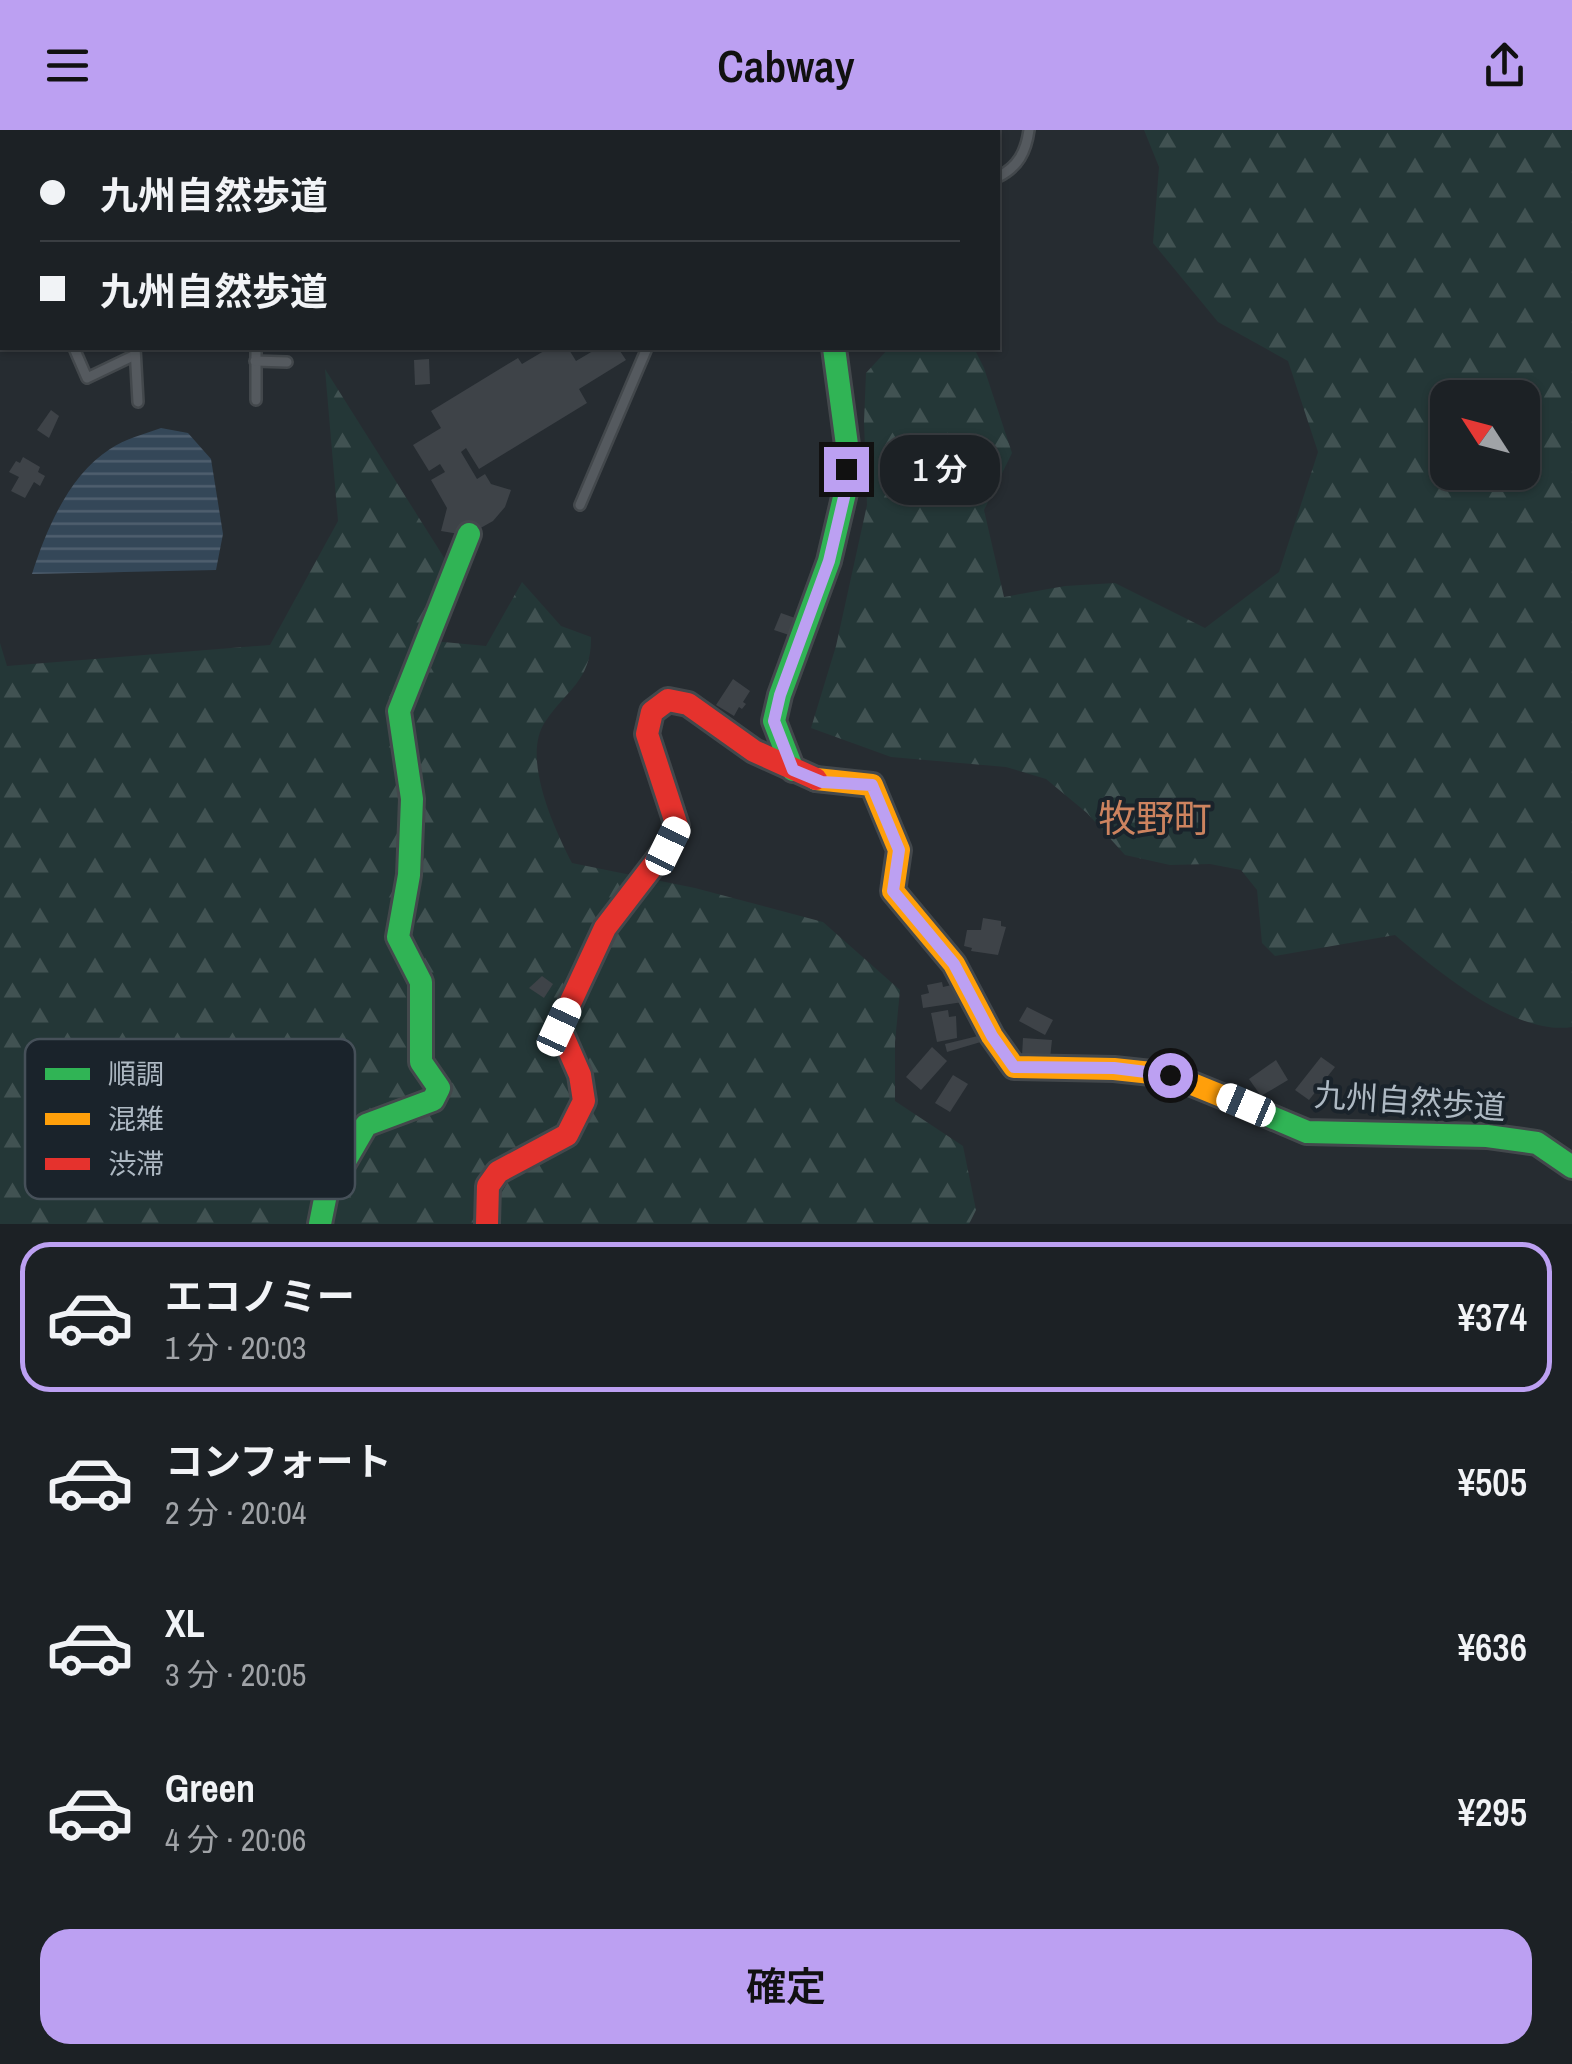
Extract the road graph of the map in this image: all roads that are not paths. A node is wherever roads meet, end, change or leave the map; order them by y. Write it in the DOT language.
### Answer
graph roads {
  1 [pos="1029,130"];
  2 [pos="1000,175"];
  3 [pos="75,350"];
  4 [pos="256,350"];
  5 [pos="646,350"];
  6 [pos="834,350"];
  7 [pos="135,351"];
  8 [pos="255,361"];
  9 [pos="288,362"];
  10 [pos="256,400"];
  11 [pos="138,402"];
  12 [pos="580,506"];
  13 [pos="469,534"];
  14 [pos="793,770"];
  15 [pos="355,1144"];
  16 [pos="1572,1167"];
  17 [pos="325,1199"];
  18 [pos="320,1224"];
  19 [pos="486,1224"];
  1 -- 2 [label="lane"];
  3 -- 7 [label="lane"];
  4 -- 8 [label="lane"];
  5 -- 12 [label="lane"];
  6 -- 14 [label="street"];
  7 -- 11 [label="lane"];
  8 -- 9 [label="lane"];
  8 -- 10 [label="lane"];
  13 -- 15 [label="street"];
  14 -- 16 [label="street, 九州自然歩道"];
  14 -- 19 [label="street"];
  17 -- 18 [label="street"];
}
